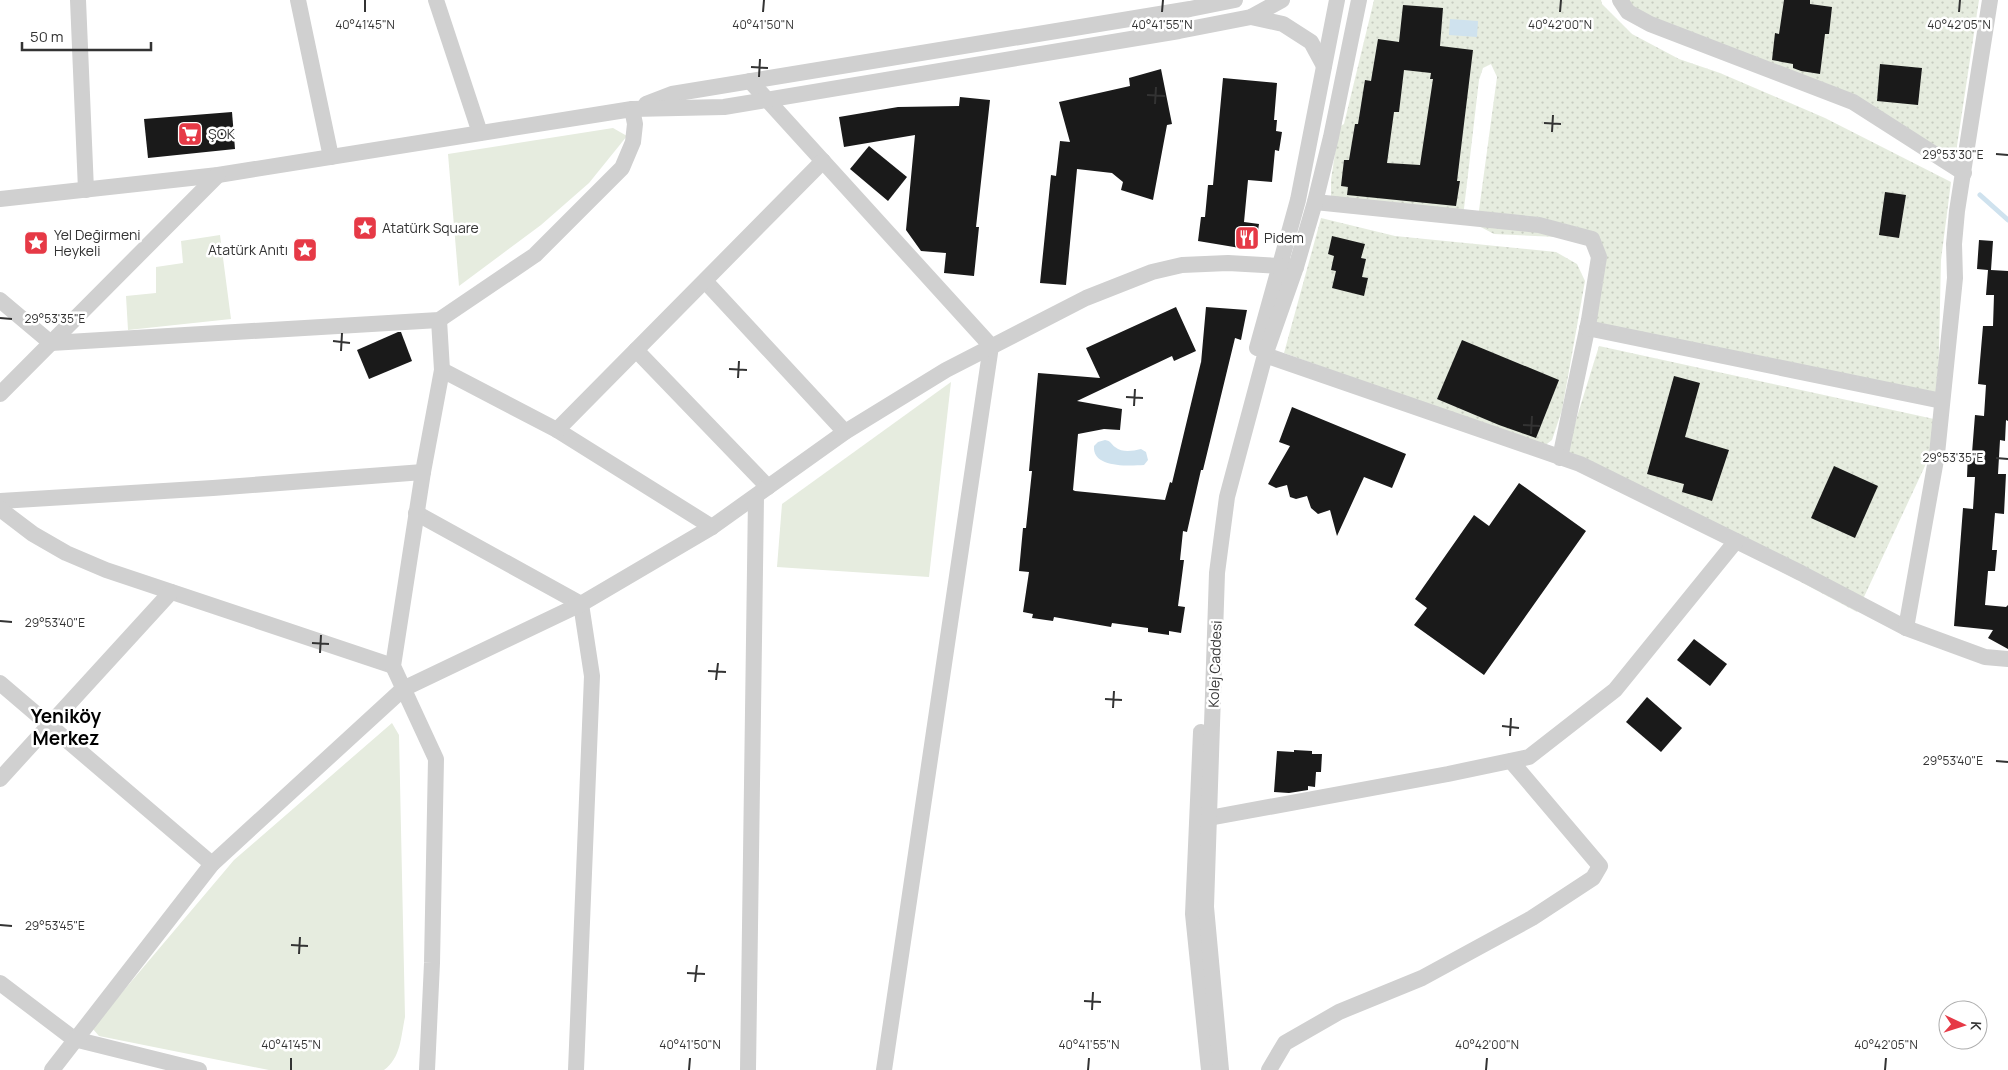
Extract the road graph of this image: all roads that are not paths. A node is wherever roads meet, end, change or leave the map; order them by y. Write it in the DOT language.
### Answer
graph roads {
  1 [pos="78,0"];
  2 [pos="298,0"];
  3 [pos="436,0"];
  4 [pos="1235,0"];
  5 [pos="1282,0"];
  6 [pos="1337,0"];
  7 [pos="1359,0"];
  8 [pos="1620,0"];
  9 [pos="1990,0"];
  10 [pos="1251,17"];
  11 [pos="1324,66"];
  12 [pos="750,81"];
  13 [pos="767,100"];
  14 [pos="632,109"];
  15 [pos="480,133"];
  16 [pos="331,157"];
  17 [pos="823,161"];
  18 [pos="1964,173"];
  19 [pos="218,175"];
  20 [pos="86,190"];
  21 [pos="0,199"];
  22 [pos="1314,202"];
  23 [pos="1280,266"];
  24 [pos="1296,267"];
  25 [pos="705,280"];
  26 [pos="0,300"];
  27 [pos="439,320"];
  28 [pos="1587,328"];
  29 [pos="51,343"];
  30 [pos="990,346"];
  31 [pos="636,350"];
  32 [pos="1265,355"];
  33 [pos="442,370"];
  34 [pos="0,394"];
  35 [pos="1942,401"];
  36 [pos="557,430"];
  37 [pos="845,432"];
  38 [pos="1560,458"];
  39 [pos="423,472"];
  40 [pos="762,492"];
  41 [pos="0,501"];
  42 [pos="0,509"];
  43 [pos="416,513"];
  44 [pos="712,527"];
  45 [pos="1736,541"];
  46 [pos="171,592"];
  47 [pos="581,604"];
  48 [pos="1906,628"];
  49 [pos="2008,659"];
  50 [pos="393,666"];
  51 [pos="0,683"];
  52 [pos="403,689"];
  53 [pos="50,725"];
  54 [pos="1511,761"];
  55 [pos="0,780"];
  56 [pos="1209,818"];
  57 [pos="212,864"];
  58 [pos="0,983"];
  59 [pos="74,1039"];
  60 [pos="52,1070"];
  61 [pos="199,1070"];
  62 [pos="427,1070"];
  63 [pos="576,1070"];
  64 [pos="748,1070"];
  65 [pos="884,1070"];
  66 [pos="1209,1070"];
  67 [pos="1220,1070"];
  68 [pos="1269,1070"];
  1 -- 20 [label="street"];
  2 -- 16 [label="street"];
  3 -- 15 [label="street"];
  4 -- 12 [label="street"];
  5 -- 10 [label="street"];
  6 -- 11 [label="street, Kolej Caddesi"];
  7 -- 22 [label="street, Kolej Caddesi"];
  8 -- 18 [label="street"];
  9 -- 18 [label="street"];
  10 -- 11 [label="street"];
  10 -- 13 [label="street"];
  11 -- 23 [label="street, Kolej Caddesi"];
  12 -- 13 [label="street"];
  12 -- 14 [label="street"];
  13 -- 14 [label="street"];
  13 -- 17 [label="street"];
  14 -- 15 [label="street"];
  14 -- 27 [label="street"];
  15 -- 16 [label="street"];
  16 -- 19 [label="street"];
  17 -- 25 [label="street"];
  17 -- 30 [label="street"];
  18 -- 35 [label="street"];
  19 -- 20 [label="street"];
  19 -- 29 [label="street"];
  20 -- 21 [label="street"];
  22 -- 24 [label="street, Kolej Caddesi"];
  22 -- 28 [label="street"];
  23 -- 24 [label="street"];
  23 -- 30 [label="street"];
  23 -- 66 [label="street, Kolej Caddesi"];
  24 -- 32 [label="street, Kolej Caddesi"];
  25 -- 31 [label="street"];
  25 -- 37 [label="street"];
  26 -- 29 [label="street"];
  27 -- 29 [label="street"];
  27 -- 33 [label="street"];
  28 -- 35 [label="street"];
  28 -- 38 [label="street"];
  29 -- 34 [label="street"];
  30 -- 37 [label="street"];
  30 -- 65 [label="street"];
  31 -- 36 [label="street"];
  31 -- 40 [label="street"];
  32 -- 38 [label="street"];
  32 -- 56 [label="street, Kolej Caddesi"];
  33 -- 36 [label="street"];
  33 -- 39 [label="street"];
  35 -- 48 [label="street"];
  36 -- 44 [label="street"];
  37 -- 40 [label="street"];
  38 -- 45 [label="street"];
  39 -- 41 [label="street"];
  39 -- 43 [label="street"];
  40 -- 44 [label="street"];
  40 -- 64 [label="street"];
  42 -- 46 [label="street"];
  43 -- 47 [label="street"];
  43 -- 50 [label="street"];
  44 -- 47 [label="street"];
  45 -- 48 [label="street"];
  45 -- 54 [label="street"];
  46 -- 50 [label="street"];
  46 -- 53 [label="street"];
  47 -- 52 [label="street"];
  47 -- 63 [label="street"];
  48 -- 49 [label="street"];
  50 -- 52 [label="street"];
  51 -- 53 [label="street"];
  52 -- 57 [label="street"];
  52 -- 62 [label="street"];
  53 -- 55 [label="street"];
  53 -- 57 [label="street"];
  54 -- 56 [label="street"];
  54 -- 68 [label="street"];
  56 -- 67 [label="street, Kolej Caddesi"];
  57 -- 59 [label="street"];
  58 -- 59 [label="street"];
  59 -- 60 [label="street"];
  59 -- 61 [label="street"];
}
